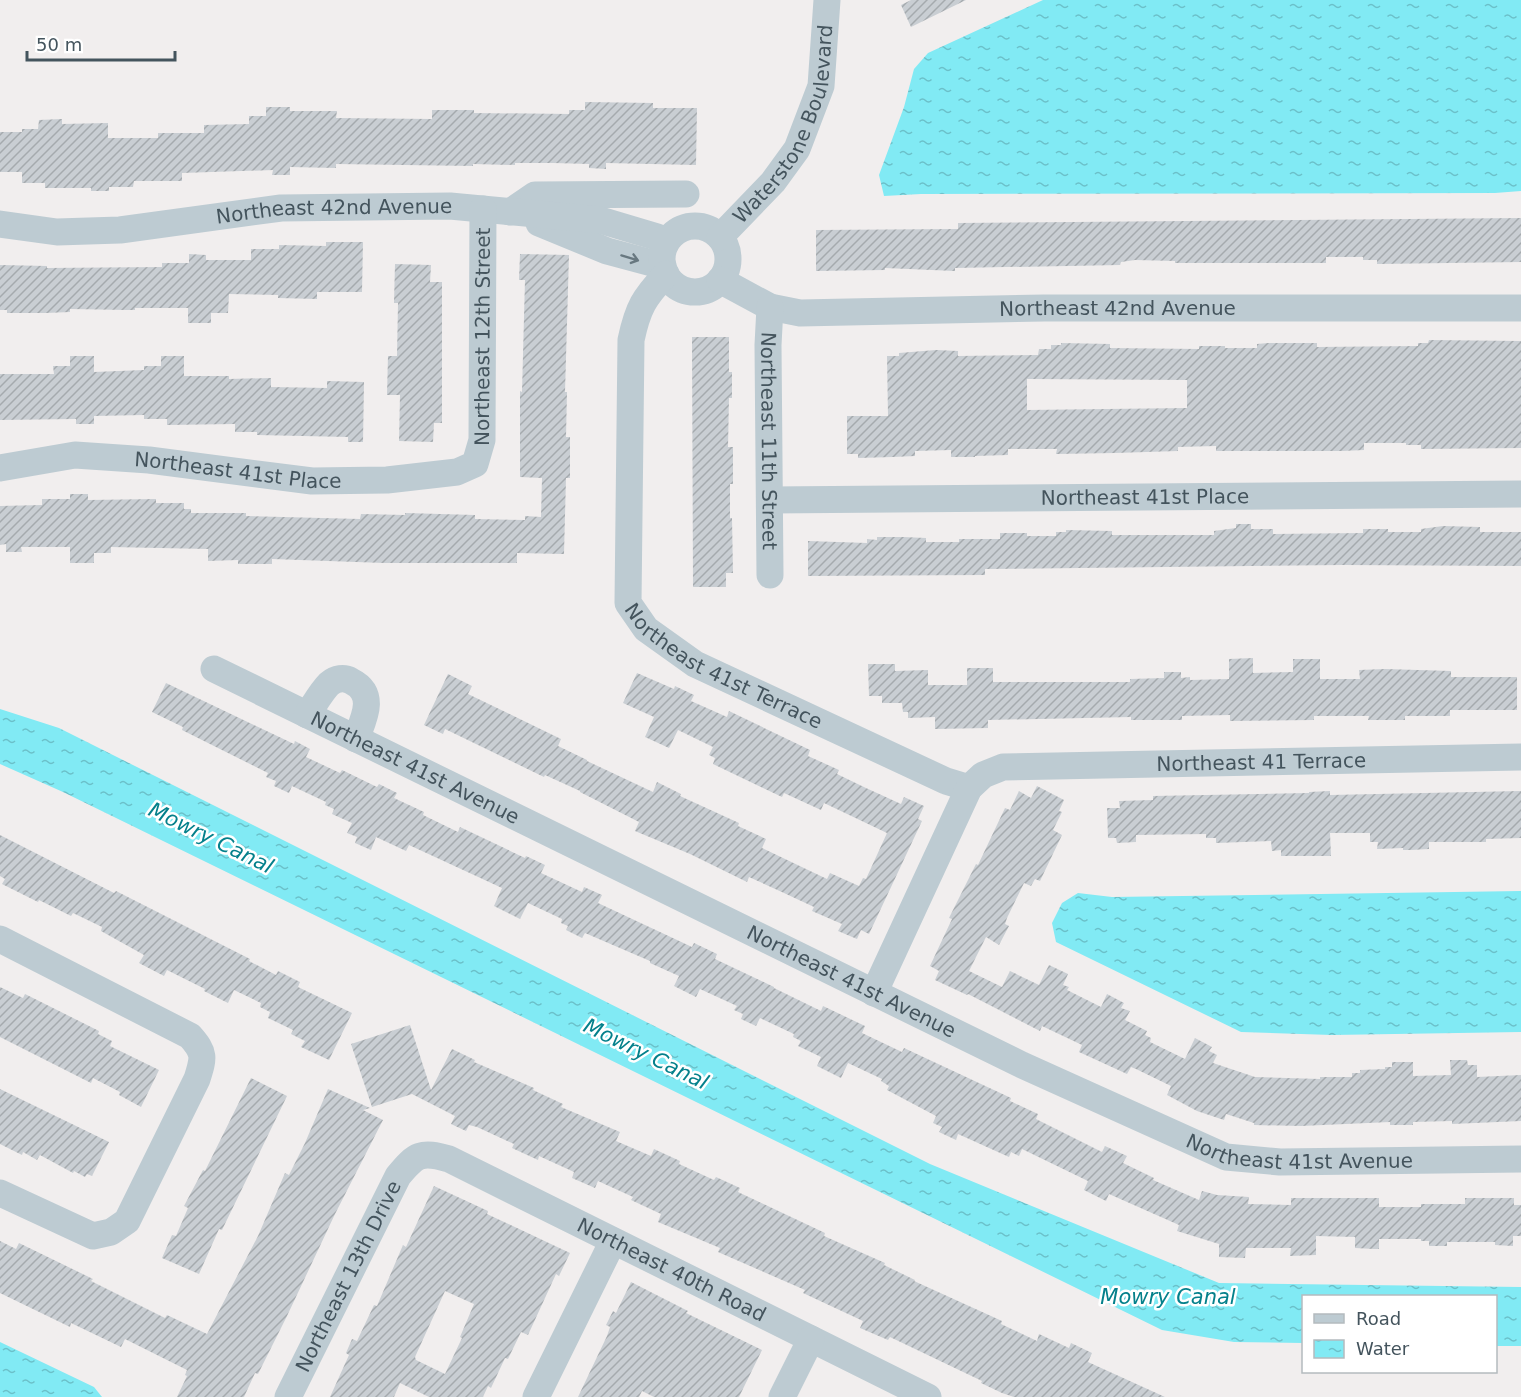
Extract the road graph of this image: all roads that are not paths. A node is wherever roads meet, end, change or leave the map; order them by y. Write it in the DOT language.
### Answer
graph roads {
  1 [pos="827,0"];
  2 [pos="686,194"];
  3 [pos="483,209"];
  4 [pos="510,212"];
  5 [pos="606,221"];
  6 [pos="0,224"];
  7 [pos="720,237"];
  8 [pos="598,247"];
  9 [pos="665,261"];
  10 [pos="720,280"];
  11 [pos="770,307"];
  12 [pos="1521,308"];
  13 [pos="475,464"];
  14 [pos="0,468"];
  15 [pos="1521,494"];
  16 [pos="770,500"];
  17 [pos="770,575"];
  18 [pos="214,669"];
  19 [pos="307,715"];
  20 [pos="356,739"];
  21 [pos="1521,757"];
  22 [pos="969,788"];
  23 [pos="0,939"];
  24 [pos="874,993"];
  25 [pos="412,1159"];
  26 [pos="1521,1159"];
  27 [pos="0,1193"];
  28 [pos="613,1241"];
  29 [pos="810,1339"];
  30 [pos="288,1397"];
  31 [pos="536,1397"];
  32 [pos="782,1397"];
  33 [pos="928,1397"];
  1 -- 7 [label="street, Waterstone Boulevard"];
  2 -- 4 [label="street"];
  3 -- 4 [label="street, Northeast 42nd Avenue"];
  3 -- 6 [label="street, Northeast 42nd Avenue"];
  3 -- 13 [label="street, Northeast 12th Street"];
  4 -- 5 [label="street, Northeast 42nd Avenue"];
  4 -- 8 [label="street"];
  5 -- 8 [label="street"];
  5 -- 9 [label="street, Northeast 42nd Avenue"];
  7 -- 9 [label="street"];
  7 -- 10 [label="street"];
  8 -- 9 [label="street, one-way"];
  9 -- 10 [label="street"];
  9 -- 22 [label="street, Northeast 41st Terrace"];
  10 -- 11 [label="street, Northeast 42nd Avenue"];
  11 -- 12 [label="street, Northeast 42nd Avenue"];
  11 -- 16 [label="street, Northeast 11th Street"];
  13 -- 14 [label="street, Northeast 41st Place"];
  15 -- 16 [label="street, Northeast 41st Place"];
  16 -- 17 [label="street, Northeast 11th Street"];
  18 -- 19 [label="street, Northeast 41st Avenue"];
  19 -- 20 [label="street, Northeast 41st Avenue"];
  19 -- 20 [label="street"];
  20 -- 24 [label="street, Northeast 41st Avenue"];
  21 -- 22 [label="street, Northeast 41 Terrace"];
  22 -- 24 [label="street"];
  23 -- 27 [label="street"];
  24 -- 26 [label="street, Northeast 41st Avenue"];
  25 -- 28 [label="street, Northeast 40th Road"];
  25 -- 30 [label="street, Northeast 13th Drive"];
  28 -- 29 [label="street, Northeast 40th Road"];
  28 -- 31 [label="street"];
  29 -- 32 [label="street"];
  29 -- 33 [label="street, Northeast 40th Road"];
}
